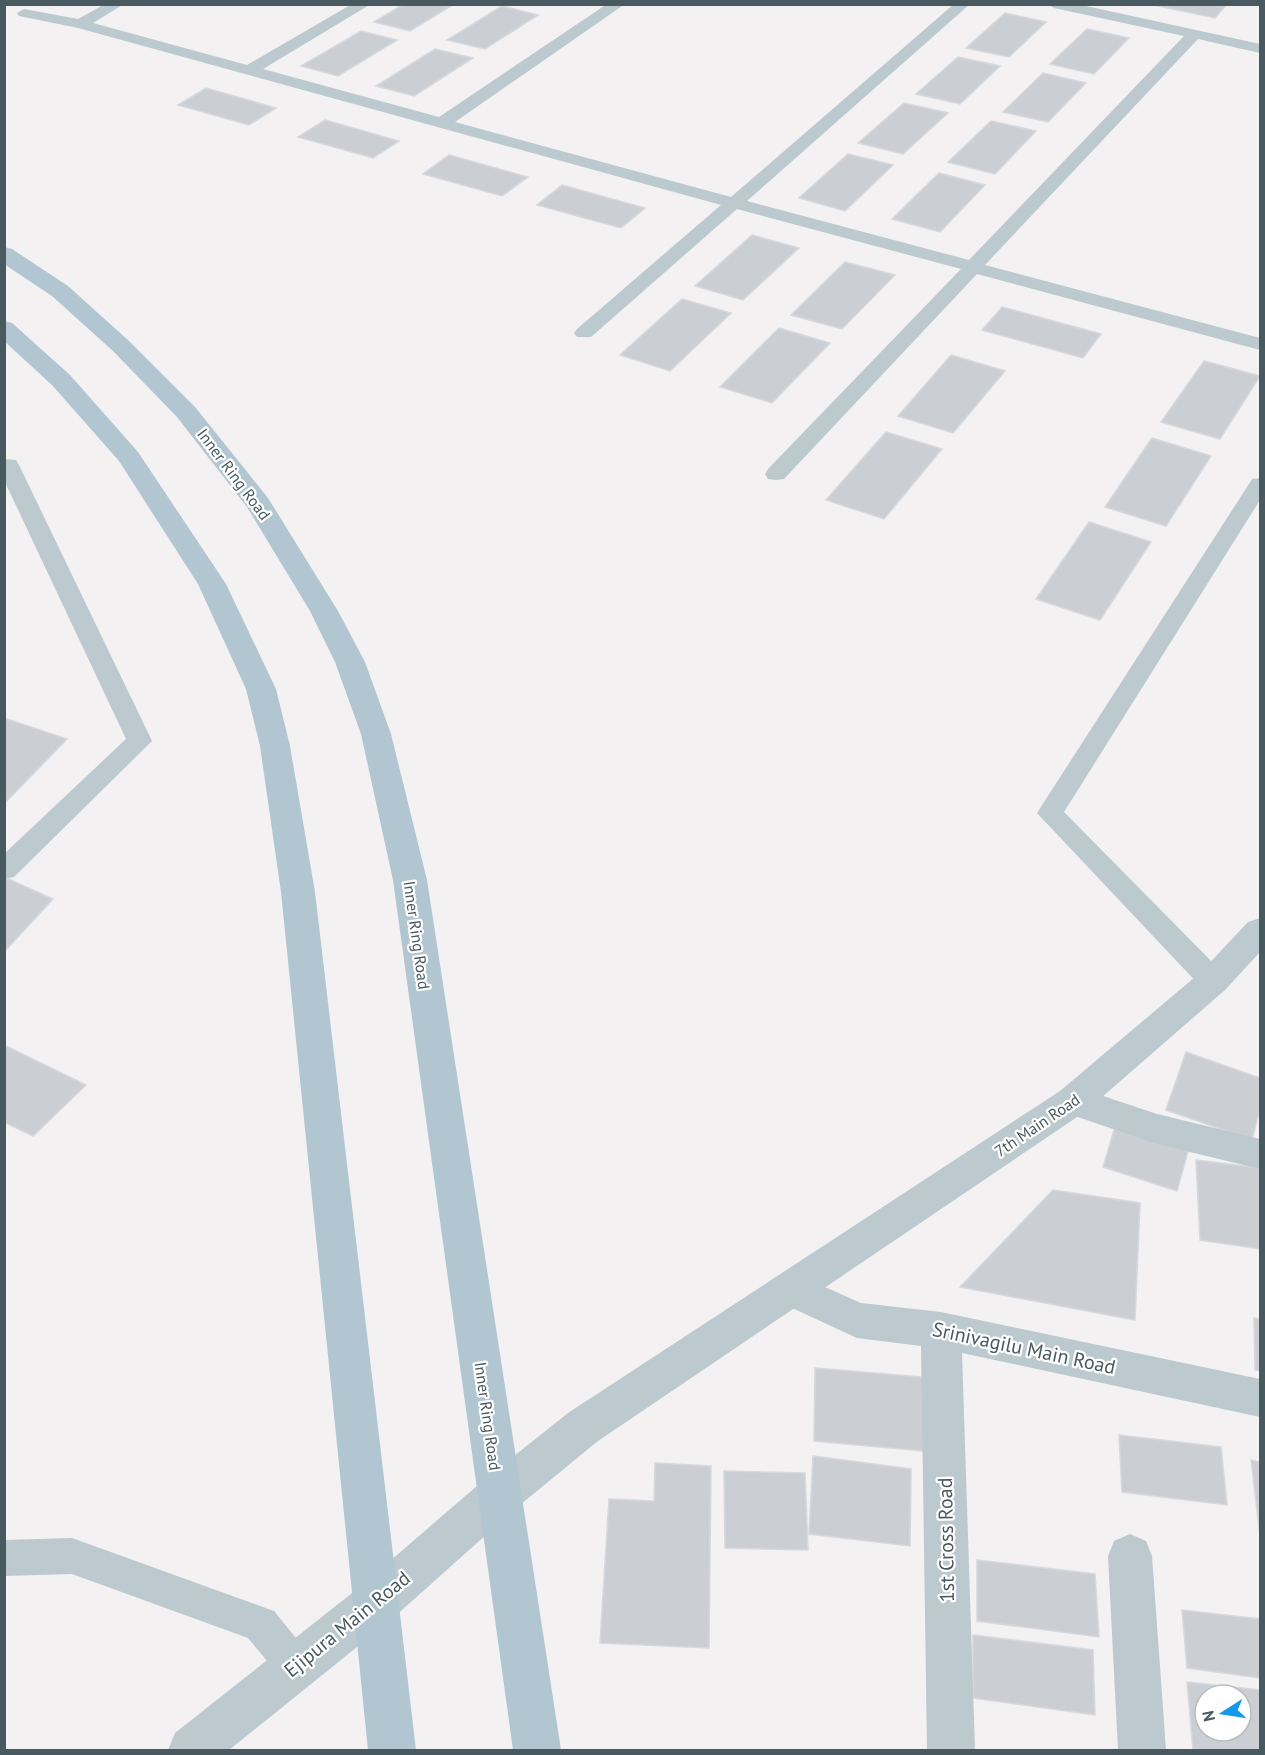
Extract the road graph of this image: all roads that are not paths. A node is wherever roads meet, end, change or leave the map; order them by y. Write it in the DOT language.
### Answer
graph roads {
  1 [pos="117,4"];
  2 [pos="364,4"];
  3 [pos="618,4"];
  4 [pos="963,4"];
  5 [pos="1054,4"];
  6 [pos="24,13"];
  7 [pos="80,24"];
  8 [pos="1195,34"];
  9 [pos="1260,48"];
  10 [pos="250,70"];
  11 [pos="441,123"];
  12 [pos="734,203"];
  13 [pos="4,254"];
  14 [pos="972,267"];
  15 [pos="4,328"];
  16 [pos="584,333"];
  17 [pos="1260,344"];
  18 [pos="6,465"];
  19 [pos="776,474"];
  20 [pos="1260,484"];
  21 [pos="4,870"];
  22 [pos="1260,931"];
  23 [pos="1213,981"];
  24 [pos="1073,1101"];
  25 [pos="1260,1154"];
  26 [pos="791,1289"];
  27 [pos="941,1330"];
  28 [pos="1260,1398"];
  29 [pos="500,1494"];
  30 [pos="1130,1556"];
  31 [pos="4,1558"];
  32 [pos="377,1602"];
  33 [pos="296,1667"];
  34 [pos="192,1750"];
  35 [pos="392,1750"];
  36 [pos="537,1750"];
  37 [pos="951,1750"];
  38 [pos="1142,1750"];
  1 -- 7 [label="lane"];
  2 -- 10 [label="lane"];
  3 -- 11 [label="lane"];
  4 -- 12 [label="lane"];
  5 -- 8 [label="lane"];
  6 -- 7 [label="lane"];
  7 -- 10 [label="lane"];
  8 -- 9 [label="lane"];
  8 -- 14 [label="lane"];
  10 -- 11 [label="lane"];
  11 -- 12 [label="lane"];
  12 -- 14 [label="lane"];
  12 -- 16 [label="lane"];
  13 -- 29 [label="main road, Inner Ring Road"];
  14 -- 17 [label="lane"];
  14 -- 19 [label="lane"];
  15 -- 32 [label="main road"];
  18 -- 21 [label="lane"];
  20 -- 23 [label="lane"];
  22 -- 23 [label="street, 7th Main Road"];
  23 -- 24 [label="street, 7th Main Road"];
  24 -- 25 [label="street"];
  24 -- 26 [label="street, 7th Main Road"];
  26 -- 27 [label="street, Srinivagilu Main Road"];
  26 -- 29 [label="street, 7th Main Road"];
  27 -- 28 [label="street, Srinivagilu Main Road"];
  27 -- 37 [label="street, 1st Cross Road"];
  29 -- 32 [label="street, Ejipura Main Road"];
  29 -- 36 [label="main road, Inner Ring Road"];
  30 -- 38 [label="street"];
  31 -- 33 [label="lane"];
  32 -- 33 [label="street, Ejipura Main Road"];
  32 -- 35 [label="main road"];
  33 -- 34 [label="street, Ejipura Main Road"];
}
